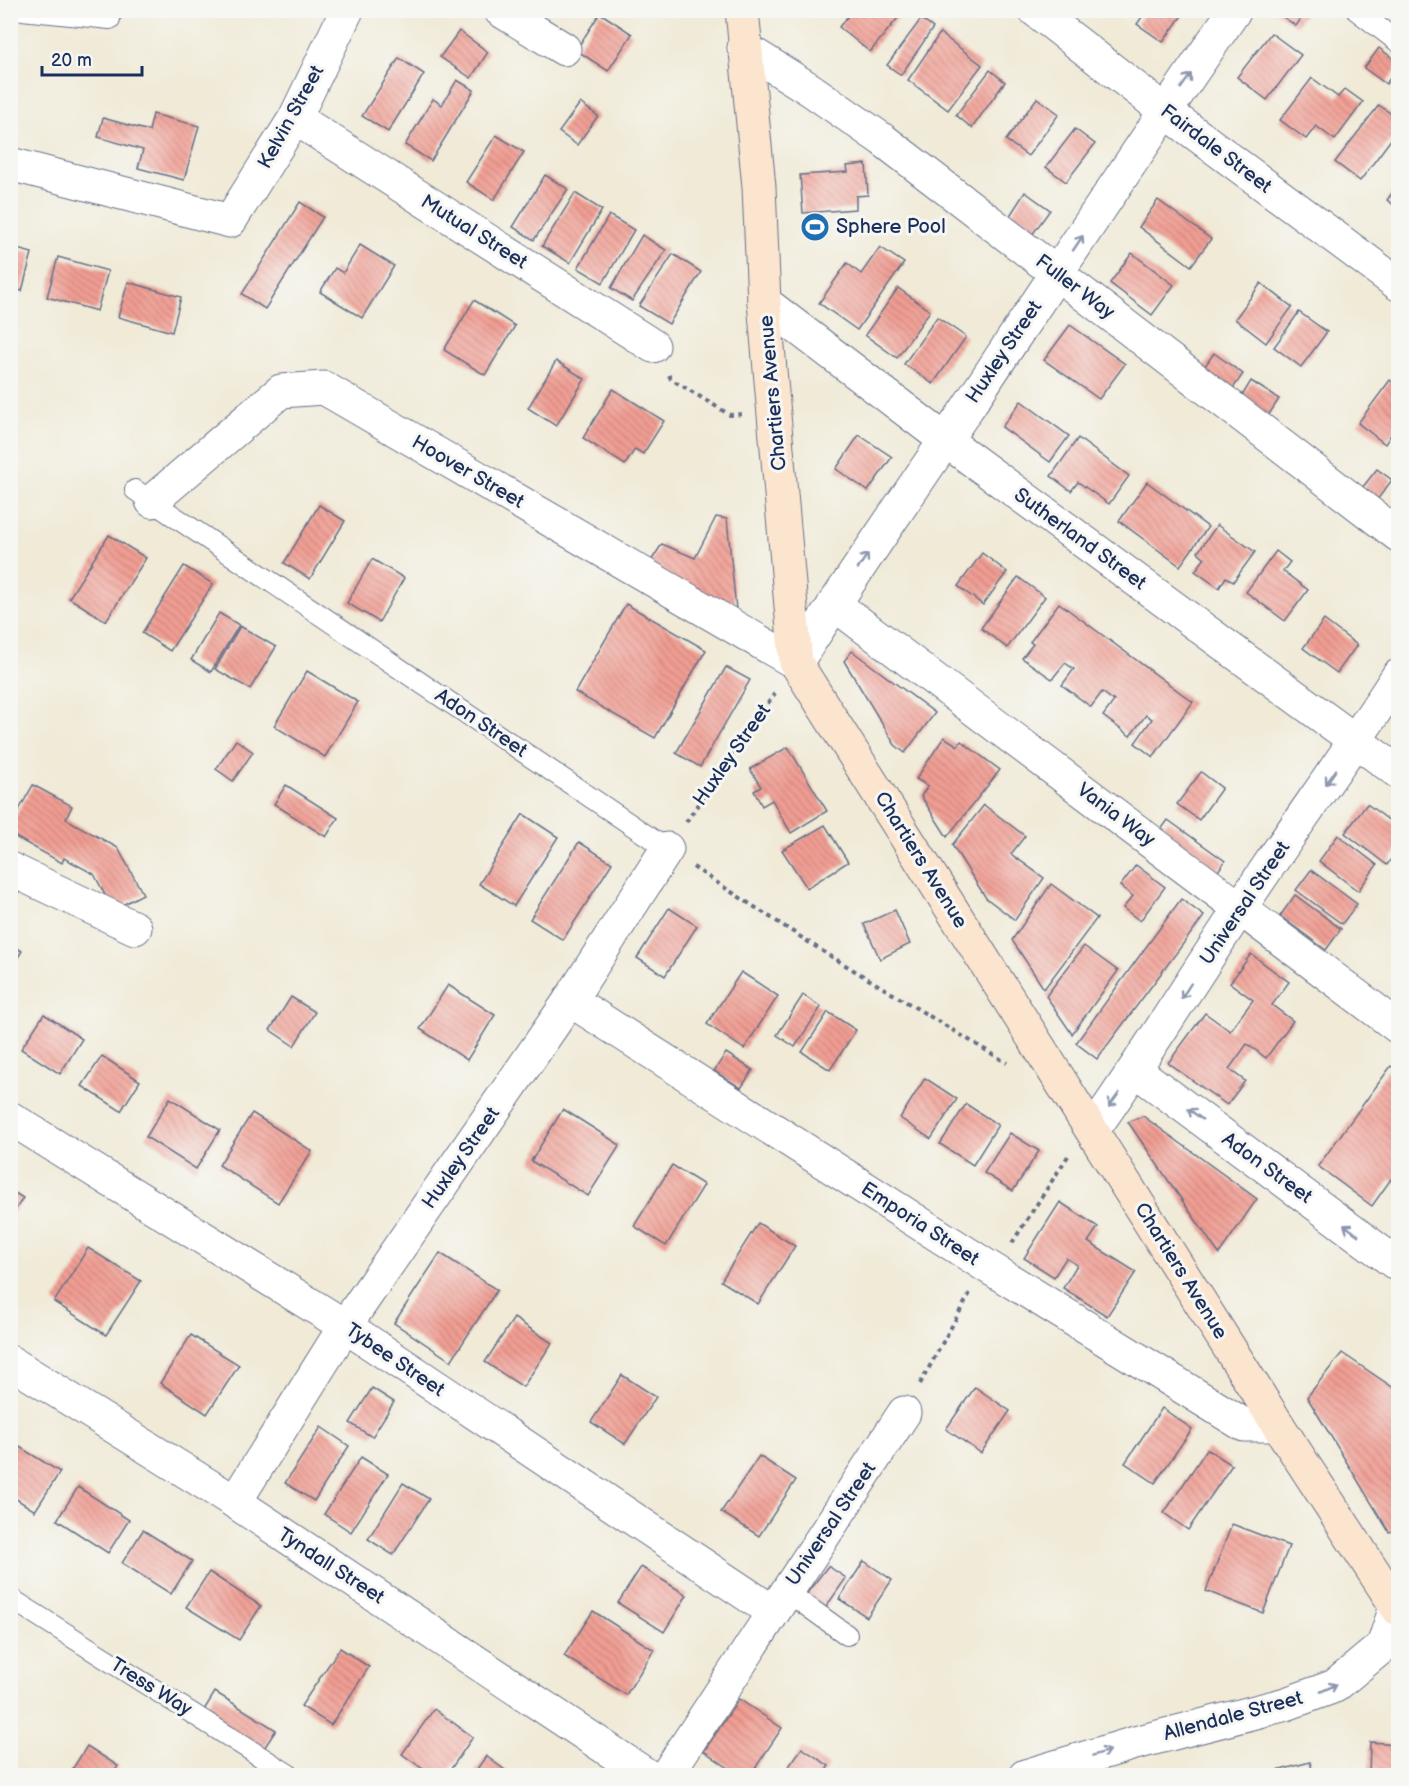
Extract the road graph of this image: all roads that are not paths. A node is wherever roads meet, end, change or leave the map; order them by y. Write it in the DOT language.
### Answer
graph roads {
  1 [pos="22,10"];
  2 [pos="347,10"];
  3 [pos="500,10"];
  4 [pos="742,10"];
  5 [pos="1035,10"];
  6 [pos="1235,10"];
  7 [pos="1356,10"];
  8 [pos="110,20"];
  9 [pos="1398,42"];
  10 [pos="744,48"];
  11 [pos="564,49"];
  12 [pos="1165,111"];
  13 [pos="295,118"];
  14 [pos="10,164"];
  15 [pos="1057,273"];
  16 [pos="1398,284"];
  17 [pos="764,302"];
  18 [pos="653,346"];
  19 [pos="945,440"];
  20 [pos="143,495"];
  21 [pos="1398,535"];
  22 [pos="834,604"];
  23 [pos="796,663"];
  24 [pos="1398,676"];
  25 [pos="1357,740"];
  26 [pos="1398,772"];
  27 [pos="667,849"];
  28 [pos="10,869"];
  29 [pos="1240,908"];
  30 [pos="135,928"];
  31 [pos="570,1000"];
  32 [pos="1398,1027"];
  33 [pos="1135,1070"];
  34 [pos="10,1118"];
  35 [pos="1093,1130"];
  36 [pos="1398,1265"];
  37 [pos="345,1326"];
  38 [pos="10,1362"];
  39 [pos="904,1413"];
  40 [pos="1278,1425"];
  41 [pos="235,1502"];
  42 [pos="10,1598"];
  43 [pos="779,1602"];
  44 [pos="1398,1606"];
  45 [pos="847,1635"];
  46 [pos="291,1776"];
  47 [pos="648,1776"];
  48 [pos="666,1776"];
  49 [pos="1025,1776"];
  1 -- 8 [label="lane"];
  2 -- 13 [label="street, Kelvin Street"];
  3 -- 11 [label="street"];
  4 -- 10 [label="street, Chartiers Avenue"];
  5 -- 12 [label="street, Fairdale Street"];
  12 -- 6 [label="street, Huxley Street, one-way"];
  7 -- 9 [label="lane"];
  10 -- 15 [label="street, Fuller Way"];
  10 -- 17 [label="street, Chartiers Avenue"];
  15 -- 12 [label="street, Huxley Street, one-way"];
  12 -- 16 [label="street, Fairdale Street"];
  13 -- 14 [label="street, Kelvin Street"];
  13 -- 18 [label="street, Mutual Street"];
  15 -- 19 [label="street, Huxley Street"];
  15 -- 21 [label="street, Fuller Way"];
  17 -- 19 [label="street, Sutherland Street"];
  17 -- 23 [label="street, Chartiers Avenue"];
  22 -- 19 [label="street, Huxley Street, one-way"];
  19 -- 25 [label="street, Sutherland Street"];
  20 -- 23 [label="street, Hoover Street"];
  20 -- 27 [label="lane, Adon Street"];
  22 -- 23 [label="street, Huxley Street"];
  22 -- 29 [label="street, Vania Way"];
  23 -- 35 [label="street, Chartiers Avenue"];
  24 -- 25 [label="street, Universal Street"];
  25 -- 26 [label="street, Sutherland Street"];
  25 -- 29 [label="street, Universal Street, one-way"];
  27 -- 31 [label="street, Huxley Street"];
  28 -- 30 [label="street"];
  29 -- 32 [label="street, Vania Way"];
  29 -- 33 [label="street, Universal Street, one-way"];
  31 -- 37 [label="street, Huxley Street"];
  31 -- 40 [label="street, Emporia Street"];
  33 -- 35 [label="street, Universal Street, one-way"];
  36 -- 33 [label="street, Adon Street, one-way"];
  34 -- 37 [label="street, Tybee Street"];
  35 -- 40 [label="street, Chartiers Avenue"];
  37 -- 41 [label="street, Huxley Street"];
  37 -- 43 [label="street, Tybee Street"];
  38 -- 41 [label="street, Tyndall Street"];
  39 -- 43 [label="street, Universal Street"];
  40 -- 44 [label="street, Chartiers Avenue"];
  41 -- 47 [label="street, Tyndall Street"];
  42 -- 46 [label="lane, Tress Way"];
  43 -- 45 [label="lane, Tybee Street"];
  43 -- 48 [label="street, Universal Street"];
  49 -- 44 [label="street, Allendale Street, one-way"];
}
